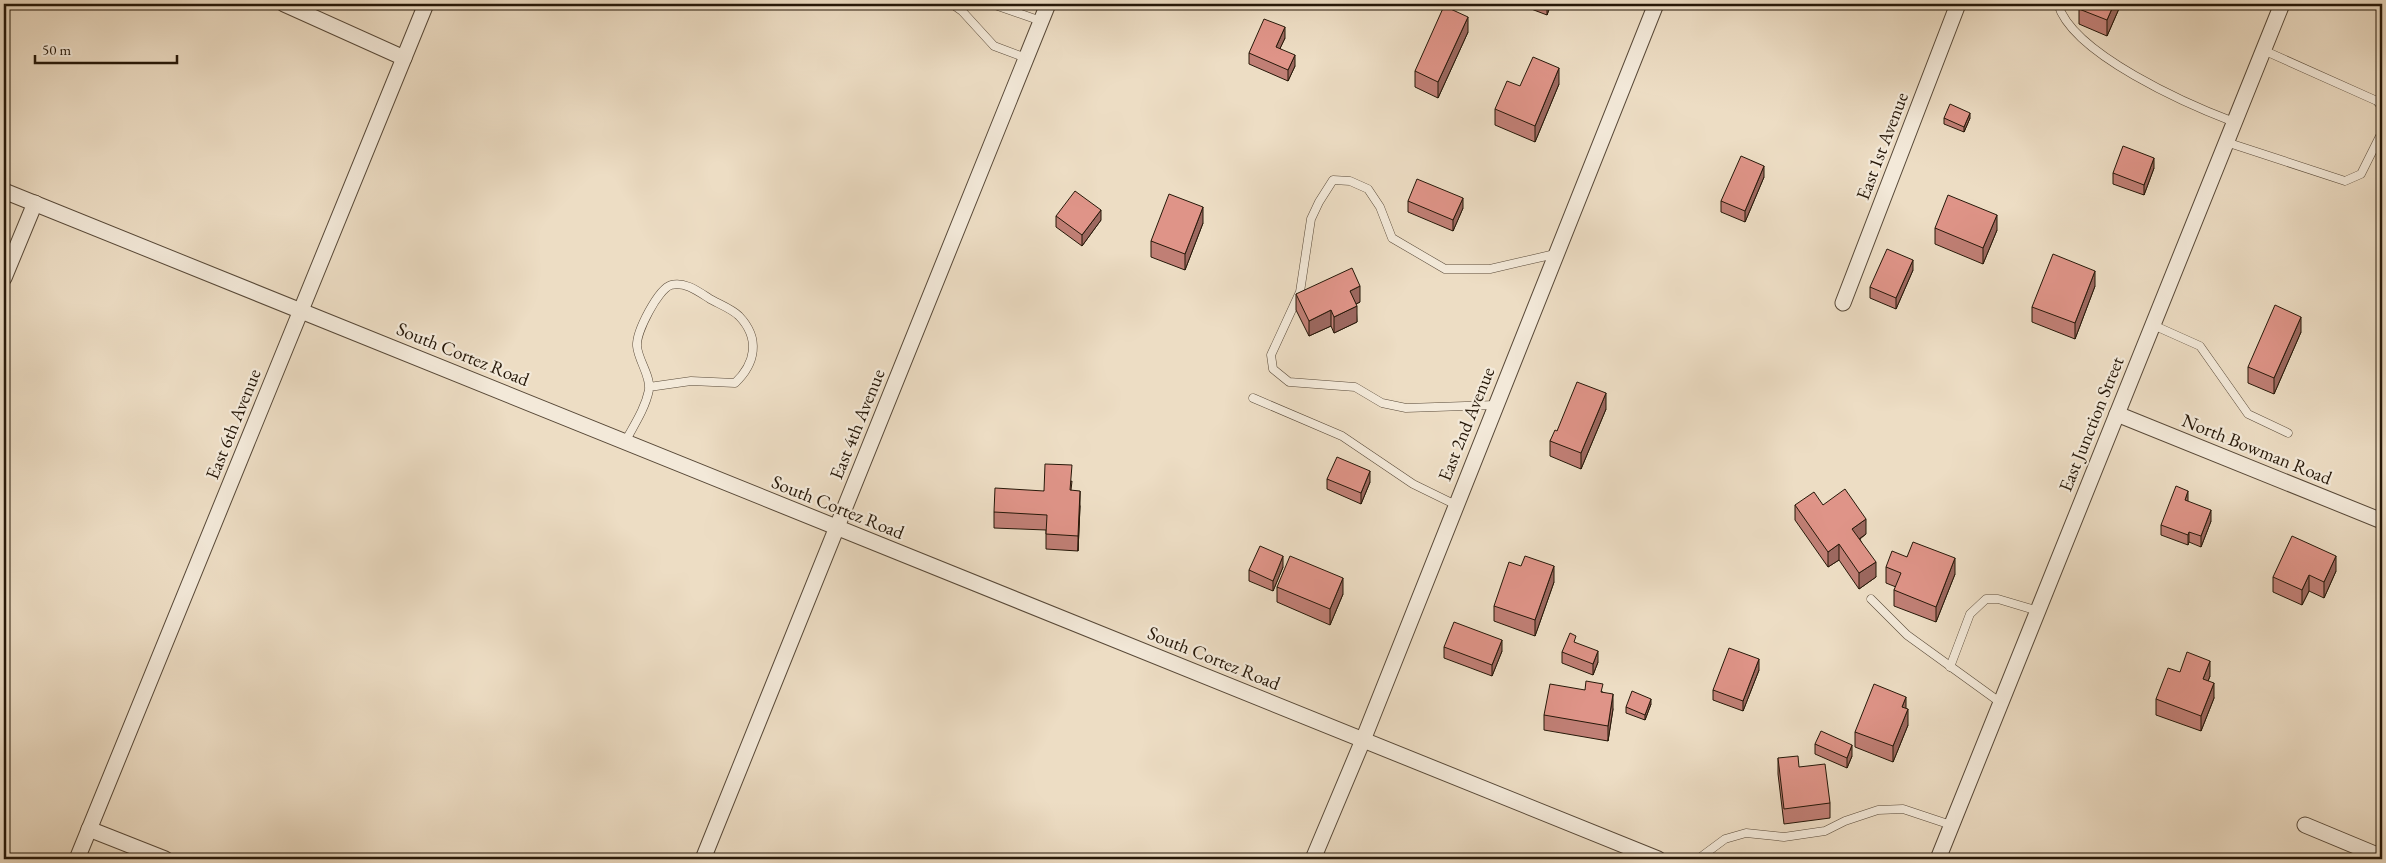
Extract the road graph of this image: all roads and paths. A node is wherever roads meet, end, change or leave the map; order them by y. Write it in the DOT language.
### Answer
graph roads {
  1 [pos="284,4"];
  2 [pos="426,4"];
  3 [pos="952,4"];
  4 [pos="992,4"];
  5 [pos="1048,4"];
  6 [pos="1656,4"];
  7 [pos="1958,4"];
  8 [pos="2058,4"];
  9 [pos="2280,4"];
  10 [pos="1041,22"];
  11 [pos="2263,50"];
  12 [pos="404,58"];
  13 [pos="1026,58"];
  14 [pos="2382,107"];
  15 [pos="2234,122"];
  16 [pos="2382,132"];
  17 [pos="2226,142"];
  18 [pos="4,190"];
  19 [pos="35,203"];
  20 [pos="1555,254"];
  21 [pos="4,278"];
  22 [pos="1843,303"];
  23 [pos="301,310"];
  24 [pos="2153,325"];
  25 [pos="649,387"];
  26 [pos="1253,398"];
  27 [pos="1495,405"];
  28 [pos="2117,414"];
  29 [pos="2288,433"];
  30 [pos="625,442"];
  31 [pos="1456,505"];
  32 [pos="2382,521"];
  33 [pos="837,528"];
  34 [pos="1871,599"];
  35 [pos="2038,611"];
  36 [pos="1950,667"];
  37 [pos="2001,703"];
  38 [pos="1363,740"];
  39 [pos="1951,825"];
  40 [pos="2305,825"];
  41 [pos="89,829"];
  42 [pos="2382,857"];
  43 [pos="77,859"];
  44 [pos="165,859"];
  45 [pos="703,859"];
  46 [pos="1313,859"];
  47 [pos="1658,859"];
  48 [pos="1698,859"];
  49 [pos="1938,859"];
  1 -- 12 [label="street"];
  2 -- 12 [label="street, East 6th Avenue"];
  3 -- 13 [label="lane"];
  4 -- 10 [label="lane"];
  5 -- 10 [label="street, East 4th Avenue"];
  6 -- 20 [label="street, East 2nd Avenue"];
  7 -- 22 [label="street, East 1st Avenue"];
  8 -- 15 [label="lane"];
  9 -- 11 [label="street, East Junction Street"];
  10 -- 13 [label="street, East 4th Avenue"];
  11 -- 14 [label="lane"];
  11 -- 15 [label="street, East Junction Street"];
  12 -- 23 [label="street, East 6th Avenue"];
  13 -- 33 [label="street, East 4th Avenue"];
  15 -- 17 [label="street, East Junction Street"];
  16 -- 17 [label="lane"];
  17 -- 24 [label="street, East Junction Street"];
  18 -- 19 [label="street, South Cortez Road"];
  19 -- 21 [label="street"];
  19 -- 23 [label="street, South Cortez Road"];
  20 -- 27 [label="street, East 2nd Avenue"];
  20 -- 27 [label="lane"];
  23 -- 30 [label="street, South Cortez Road"];
  23 -- 41 [label="street, East 6th Avenue"];
  24 -- 28 [label="street, East Junction Street"];
  24 -- 29 [label="lane"];
  25 -- 25 [label="lane"];
  25 -- 30 [label="lane"];
  26 -- 31 [label="lane"];
  27 -- 31 [label="street, East 2nd Avenue"];
  28 -- 32 [label="street, North Bowman Road"];
  28 -- 35 [label="street, East Junction Street"];
  30 -- 33 [label="street, South Cortez Road"];
  31 -- 38 [label="street, East 2nd Avenue"];
  33 -- 38 [label="street, South Cortez Road"];
  33 -- 45 [label="street, East 4th Avenue"];
  34 -- 36 [label="lane"];
  35 -- 36 [label="lane"];
  35 -- 37 [label="street, East Junction Street"];
  36 -- 37 [label="lane"];
  37 -- 39 [label="street, East Junction Street"];
  38 -- 46 [label="street, East 2nd Avenue"];
  38 -- 47 [label="street, South Cortez Road"];
  39 -- 48 [label="lane"];
  39 -- 49 [label="street, East Junction Street"];
  40 -- 42 [label="street"];
  41 -- 43 [label="street, East 6th Avenue"];
  41 -- 44 [label="street"];
}
